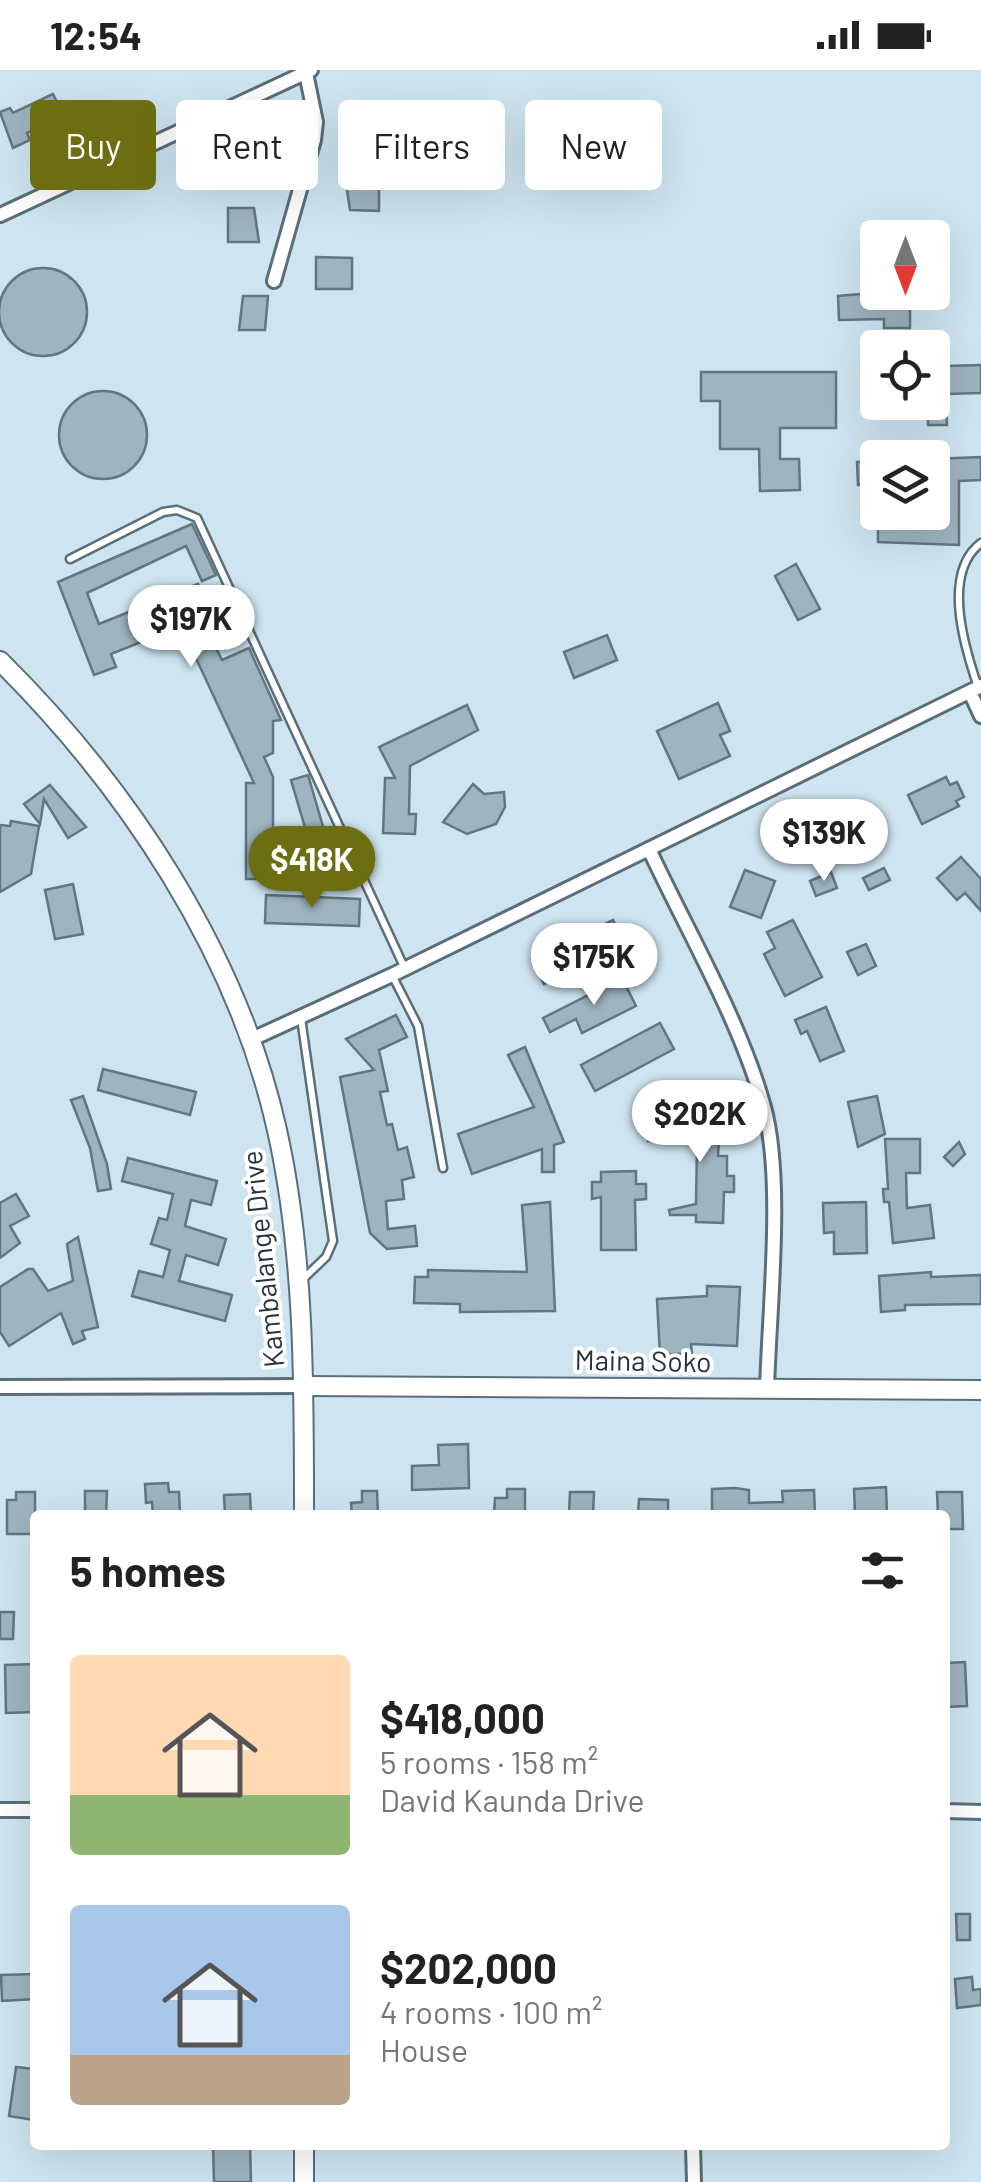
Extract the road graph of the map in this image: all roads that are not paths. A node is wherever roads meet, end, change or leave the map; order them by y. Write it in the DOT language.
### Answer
graph roads {
  1 [pos="308,71"];
  2 [pos="0,215"];
  3 [pos="274,282"];
  4 [pos="981,543"];
  5 [pos="70,560"];
  6 [pos="0,661"];
  7 [pos="976,689"];
  8 [pos="981,716"];
  9 [pos="649,848"];
  10 [pos="398,972"];
  11 [pos="301,1016"];
  12 [pos="250,1040"];
  13 [pos="443,1168"];
  14 [pos="297,1285"];
  15 [pos="304,1386"];
  16 [pos="0,1387"];
  17 [pos="767,1390"];
  18 [pos="981,1390"];
  19 [pos="304,1510"];
  20 [pos="0,1810"];
  21 [pos="30,1810"];
  22 [pos="950,1812"];
  23 [pos="981,1812"];
  24 [pos="304,2150"];
  25 [pos="693,2150"];
  26 [pos="304,2182"];
  27 [pos="694,2182"];
  1 -- 2 [label="street"];
  1 -- 3 [label="street"];
  4 -- 7 [label="lane"];
  5 -- 10 [label="lane"];
  6 -- 12 [label="street, Kambalange Drive"];
  7 -- 8 [label="street"];
  7 -- 9 [label="street"];
  9 -- 10 [label="street"];
  9 -- 17 [label="street"];
  10 -- 11 [label="street"];
  10 -- 13 [label="lane"];
  11 -- 12 [label="street"];
  11 -- 14 [label="lane"];
  12 -- 14 [label="street, Kambalange Drive"];
  14 -- 15 [label="street, Kambalange Drive"];
  15 -- 16 [label="street"];
  15 -- 17 [label="street, Maina Soko"];
  15 -- 19 [label="street, Kambalange Drive"];
  17 -- 18 [label="street, Maina Soko"];
  20 -- 21 [label="street"];
  22 -- 23 [label="street"];
  24 -- 26 [label="street"];
  25 -- 27 [label="street"];
}
